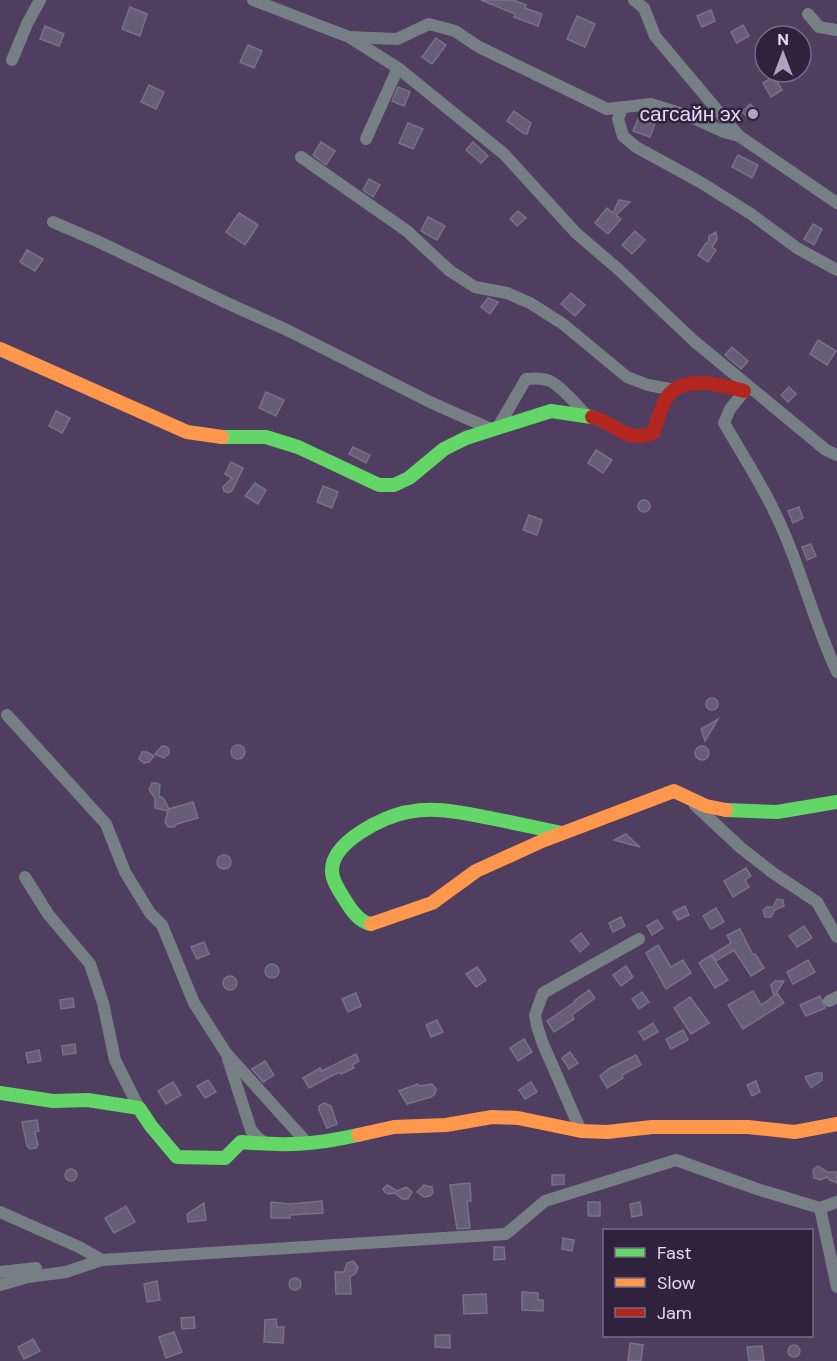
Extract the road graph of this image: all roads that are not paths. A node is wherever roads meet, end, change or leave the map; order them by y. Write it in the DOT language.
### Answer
graph roads {
  1 [pos="40,0"];
  2 [pos="253,0"];
  3 [pos="634,0"];
  4 [pos="808,14"];
  5 [pos="837,30"];
  6 [pos="349,37"];
  7 [pos="12,60"];
  8 [pos="398,68"];
  9 [pos="622,108"];
  10 [pos="739,136"];
  11 [pos="366,139"];
  12 [pos="301,157"];
  13 [pos="837,204"];
  14 [pos="52,222"];
  15 [pos="837,270"];
  16 [pos="0,349"];
  17 [pos="746,388"];
  18 [pos="675,390"];
  19 [pos="586,415"];
  20 [pos="494,428"];
  21 [pos="837,455"];
  22 [pos="837,672"];
  23 [pos="7,715"];
  24 [pos="687,797"];
  25 [pos="837,802"];
  26 [pos="562,833"];
  27 [pos="25,877"];
  28 [pos="837,937"];
  29 [pos="639,939"];
  30 [pos="226,1053"];
  31 [pos="0,1093"];
  32 [pos="139,1108"];
  33 [pos="837,1124"];
  34 [pos="581,1131"];
  35 [pos="308,1144"];
  36 [pos="269,1145"];
  37 [pos="837,1202"];
  38 [pos="820,1208"];
  39 [pos="0,1212"];
  40 [pos="102,1260"];
  41 [pos="0,1272"];
  42 [pos="28,1277"];
  43 [pos="0,1285"];
  44 [pos="837,1287"];
  45 [pos="0,1294"];
  1 -- 7 [label="street"];
  2 -- 6 [label="street"];
  3 -- 10 [label="street"];
  4 -- 5 [label="street"];
  6 -- 8 [label="street"];
  6 -- 9 [label="street"];
  8 -- 11 [label="street"];
  8 -- 17 [label="street"];
  9 -- 10 [label="street"];
  9 -- 15 [label="street"];
  10 -- 13 [label="street"];
  12 -- 18 [label="street"];
  14 -- 20 [label="street"];
  16 -- 20 [label="street"];
  17 -- 18 [label="street"];
  17 -- 21 [label="street"];
  17 -- 22 [label="street"];
  18 -- 19 [label="street"];
  19 -- 20 [label="street"];
  19 -- 20 [label="street"];
  23 -- 30 [label="street"];
  24 -- 25 [label="street"];
  24 -- 26 [label="street"];
  24 -- 28 [label="street"];
  26 -- 26 [label="street"];
  27 -- 32 [label="street"];
  29 -- 34 [label="street"];
  30 -- 35 [label="street"];
  30 -- 36 [label="street"];
  31 -- 32 [label="street"];
  32 -- 36 [label="street"];
  33 -- 34 [label="street"];
  34 -- 35 [label="street"];
  35 -- 36 [label="street"];
  37 -- 38 [label="street"];
  38 -- 40 [label="street"];
  38 -- 44 [label="street"];
  39 -- 40 [label="street"];
  40 -- 41 [label="street"];
  40 -- 42 [label="street"];
  42 -- 43 [label="street"];
  42 -- 45 [label="street"];
}
